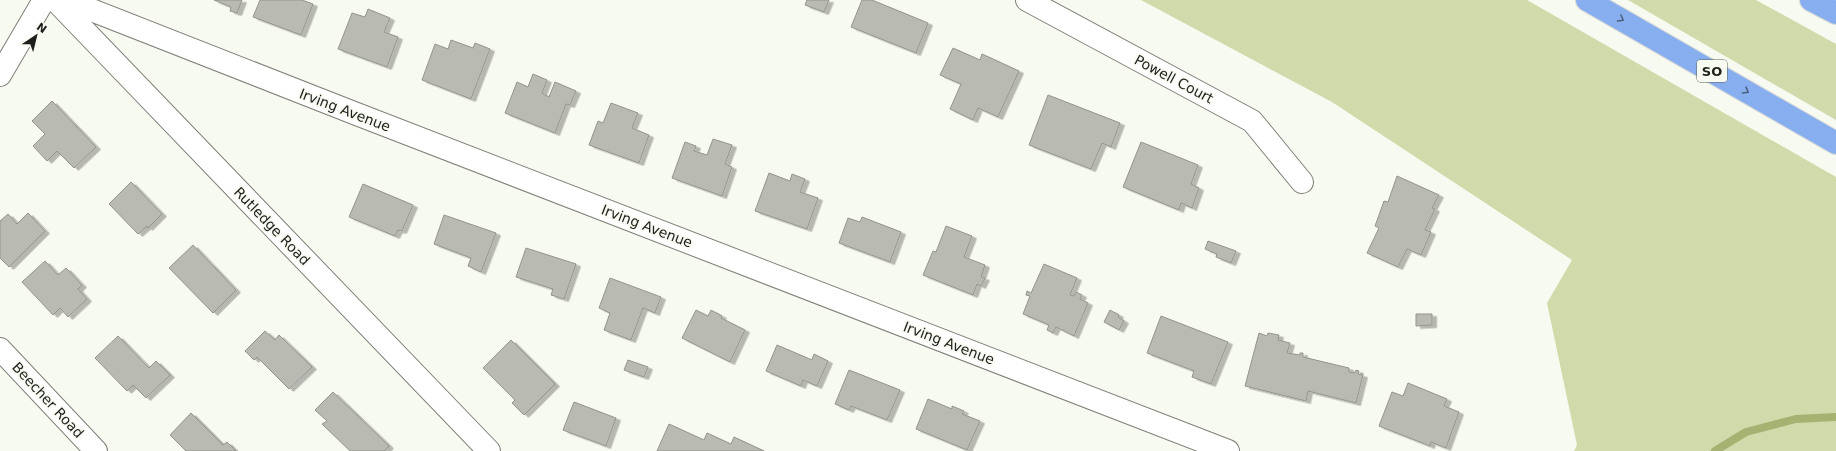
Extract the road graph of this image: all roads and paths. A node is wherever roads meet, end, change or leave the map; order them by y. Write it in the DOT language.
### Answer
graph roads {
  1 [pos="44,0"];
  2 [pos="55,0"];
  3 [pos="66,0"];
  4 [pos="1027,0"];
  5 [pos="1587,0"];
  6 [pos="1811,0"];
  7 [pos="1836,14"];
  8 [pos="0,75"];
  9 [pos="1836,143"];
  10 [pos="1302,182"];
  11 [pos="0,349"];
  12 [pos="96,451"];
  13 [pos="489,451"];
  14 [pos="1228,451"];
  1 -- 8 [label="street"];
  2 -- 13 [label="street, Rutledge Road"];
  3 -- 14 [label="street, Irving Avenue"];
  4 -- 10 [label="street, Powell Court"];
  5 -- 9 [label="highway, SO, one-way"];
  6 -- 7 [label="highway"];
  11 -- 12 [label="street, Beecher Road"];
}
